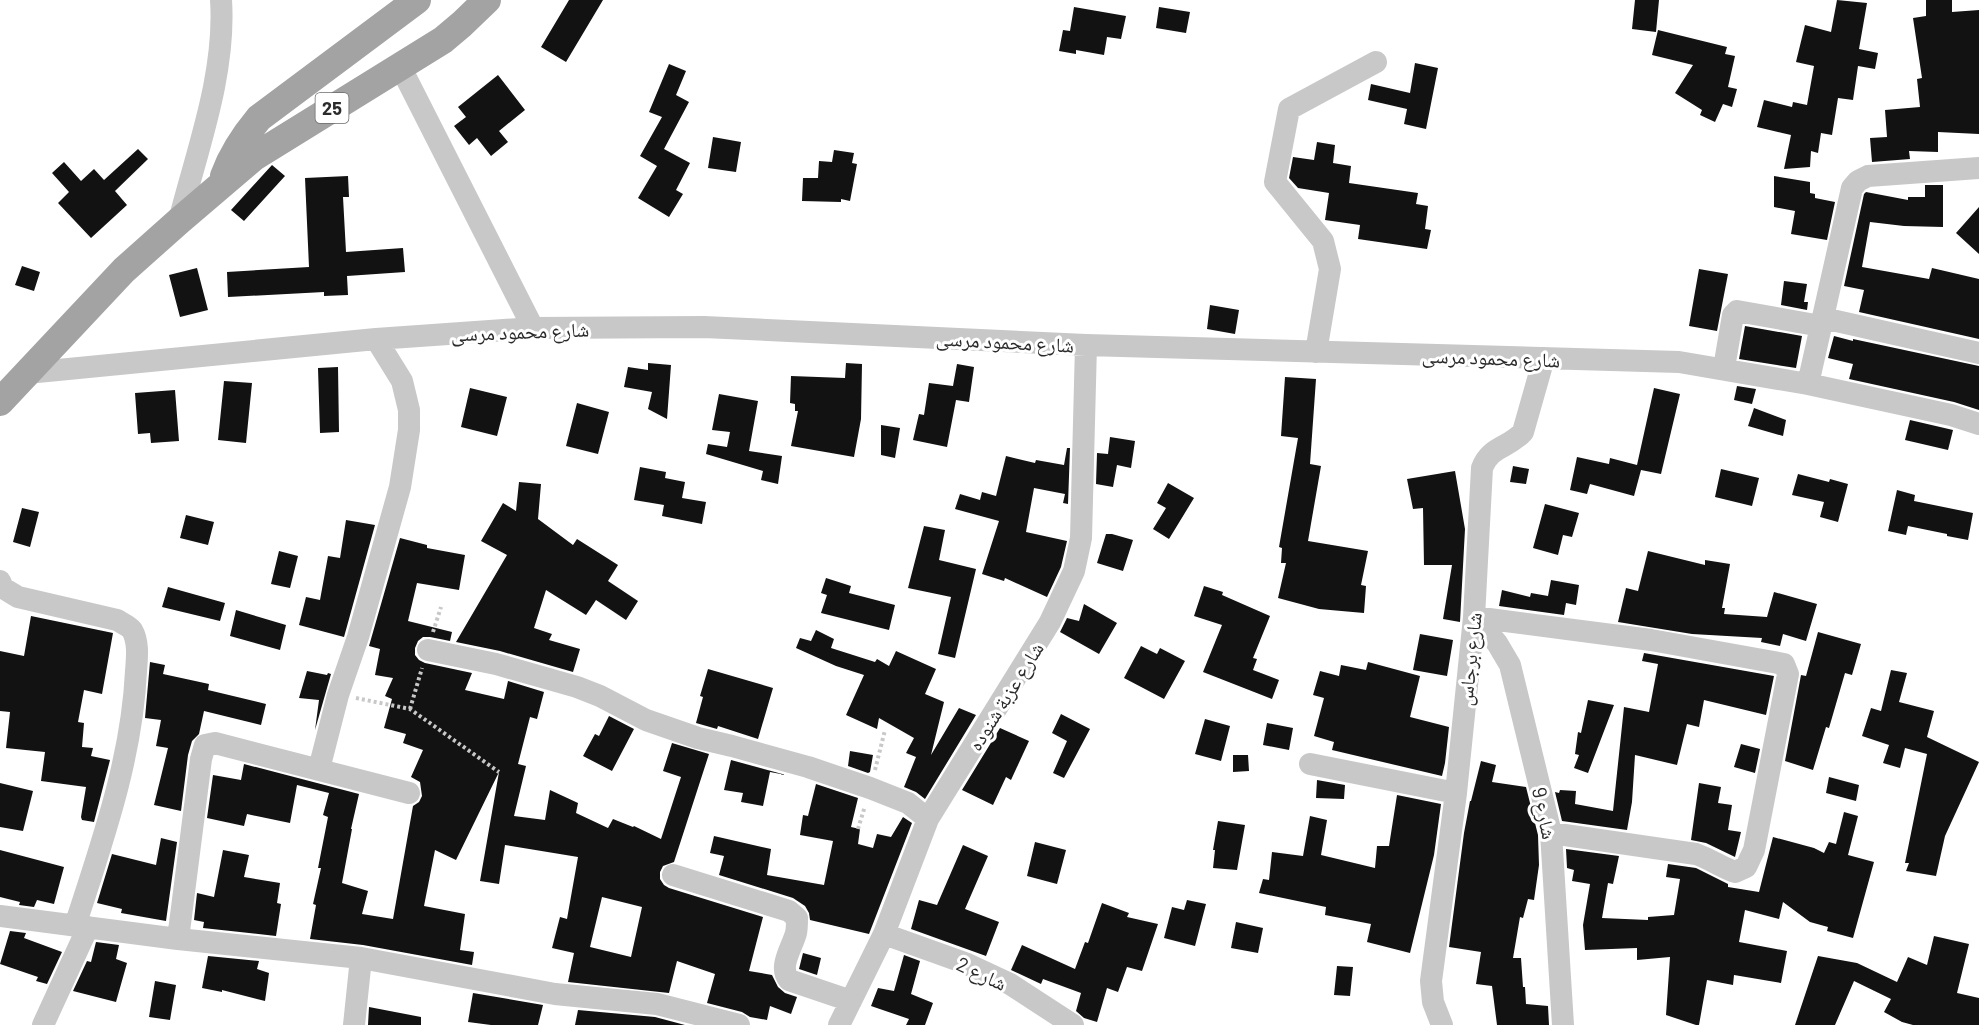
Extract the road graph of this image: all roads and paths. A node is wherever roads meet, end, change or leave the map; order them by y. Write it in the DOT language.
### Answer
graph roads {
  1 [pos="221,0"];
  2 [pos="417,0"];
  3 [pos="487,0"];
  4 [pos="1376,62"];
  5 [pos="400,66"];
  6 [pos="1979,168"];
  7 [pos="222,184"];
  8 [pos="179,221"];
  9 [pos="1822,322"];
  10 [pos="533,328"];
  11 [pos="376,339"];
  12 [pos="1086,345"];
  13 [pos="1316,352"];
  14 [pos="1979,353"];
  15 [pos="1544,358"];
  16 [pos="1724,368"];
  17 [pos="27,373"];
  18 [pos="1808,384"];
  19 [pos="0,402"];
  20 [pos="1979,423"];
  21 [pos="0,581"];
  22 [pos="1474,617"];
  23 [pos="428,650"];
  24 [pos="338,694"];
  25 [pos="1310,764"];
  26 [pos="319,769"];
  27 [pos="499,772"];
  28 [pos="409,793"];
  29 [pos="1456,793"];
  30 [pos="928,819"];
  31 [pos="1551,833"];
  32 [pos="673,875"];
  33 [pos="0,916"];
  34 [pos="82,926"];
  35 [pos="884,934"];
  36 [pos="178,939"];
  37 [pos="361,958"];
  38 [pos="851,1001"];
  39 [pos="43,1025"];
  40 [pos="354,1025"];
  41 [pos="739,1025"];
  42 [pos="839,1025"];
  43 [pos="1073,1025"];
  44 [pos="1442,1025"];
  45 [pos="1563,1025"];
  1 -- 8 [label="street"];
  2 -- 7 [label="main road"];
  3 -- 5 [label="main road, 25"];
  4 -- 13 [label="street"];
  5 -- 7 [label="main road, 25"];
  5 -- 10 [label="street"];
  6 -- 9 [label="street"];
  7 -- 8 [label="main road, 25"];
  8 -- 17 [label="main road, 25"];
  9 -- 14 [label="street"];
  9 -- 16 [label="street"];
  9 -- 18 [label="street"];
  10 -- 11 [label="street, شارع محمود مرسى"];
  10 -- 12 [label="street, شارع محمود مرسى"];
  11 -- 17 [label="street, شارع محمود مرسى"];
  11 -- 24 [label="street"];
  12 -- 13 [label="street, شارع محمود مرسى"];
  12 -- 30 [label="street, شارع عزبة شنوده"];
  13 -- 15 [label="street, شارع محمود مرسى"];
  15 -- 16 [label="street, شارع محمود مرسى"];
  15 -- 22 [label="street, شارع برجاس"];
  16 -- 18 [label="street, شارع محمود مرسى"];
  17 -- 19 [label="main road, 25"];
  18 -- 20 [label="street, شارع محمود مرسى"];
  21 -- 34 [label="street"];
  22 -- 29 [label="street, شارع برجاس"];
  22 -- 31 [label="street, شارع 9"];
  22 -- 31 [label="street"];
  23 -- 30 [label="street"];
  24 -- 26 [label="street"];
  24 -- 27 [label="path"];
  25 -- 29 [label="street"];
  26 -- 28 [label="street"];
  26 -- 36 [label="street"];
  29 -- 44 [label="street, شارع برجاس"];
  30 -- 35 [label="street, شارع عزبة شنوده"];
  31 -- 45 [label="street, شارع 9"];
  32 -- 38 [label="street"];
  33 -- 34 [label="street"];
  34 -- 36 [label="street"];
  34 -- 39 [label="street"];
  35 -- 38 [label="street, شارع عزبة شنوده"];
  35 -- 43 [label="street, شارع 2"];
  36 -- 37 [label="street"];
  37 -- 40 [label="street"];
  37 -- 41 [label="street"];
  38 -- 42 [label="street, شارع عزبة شنوده"];
}
